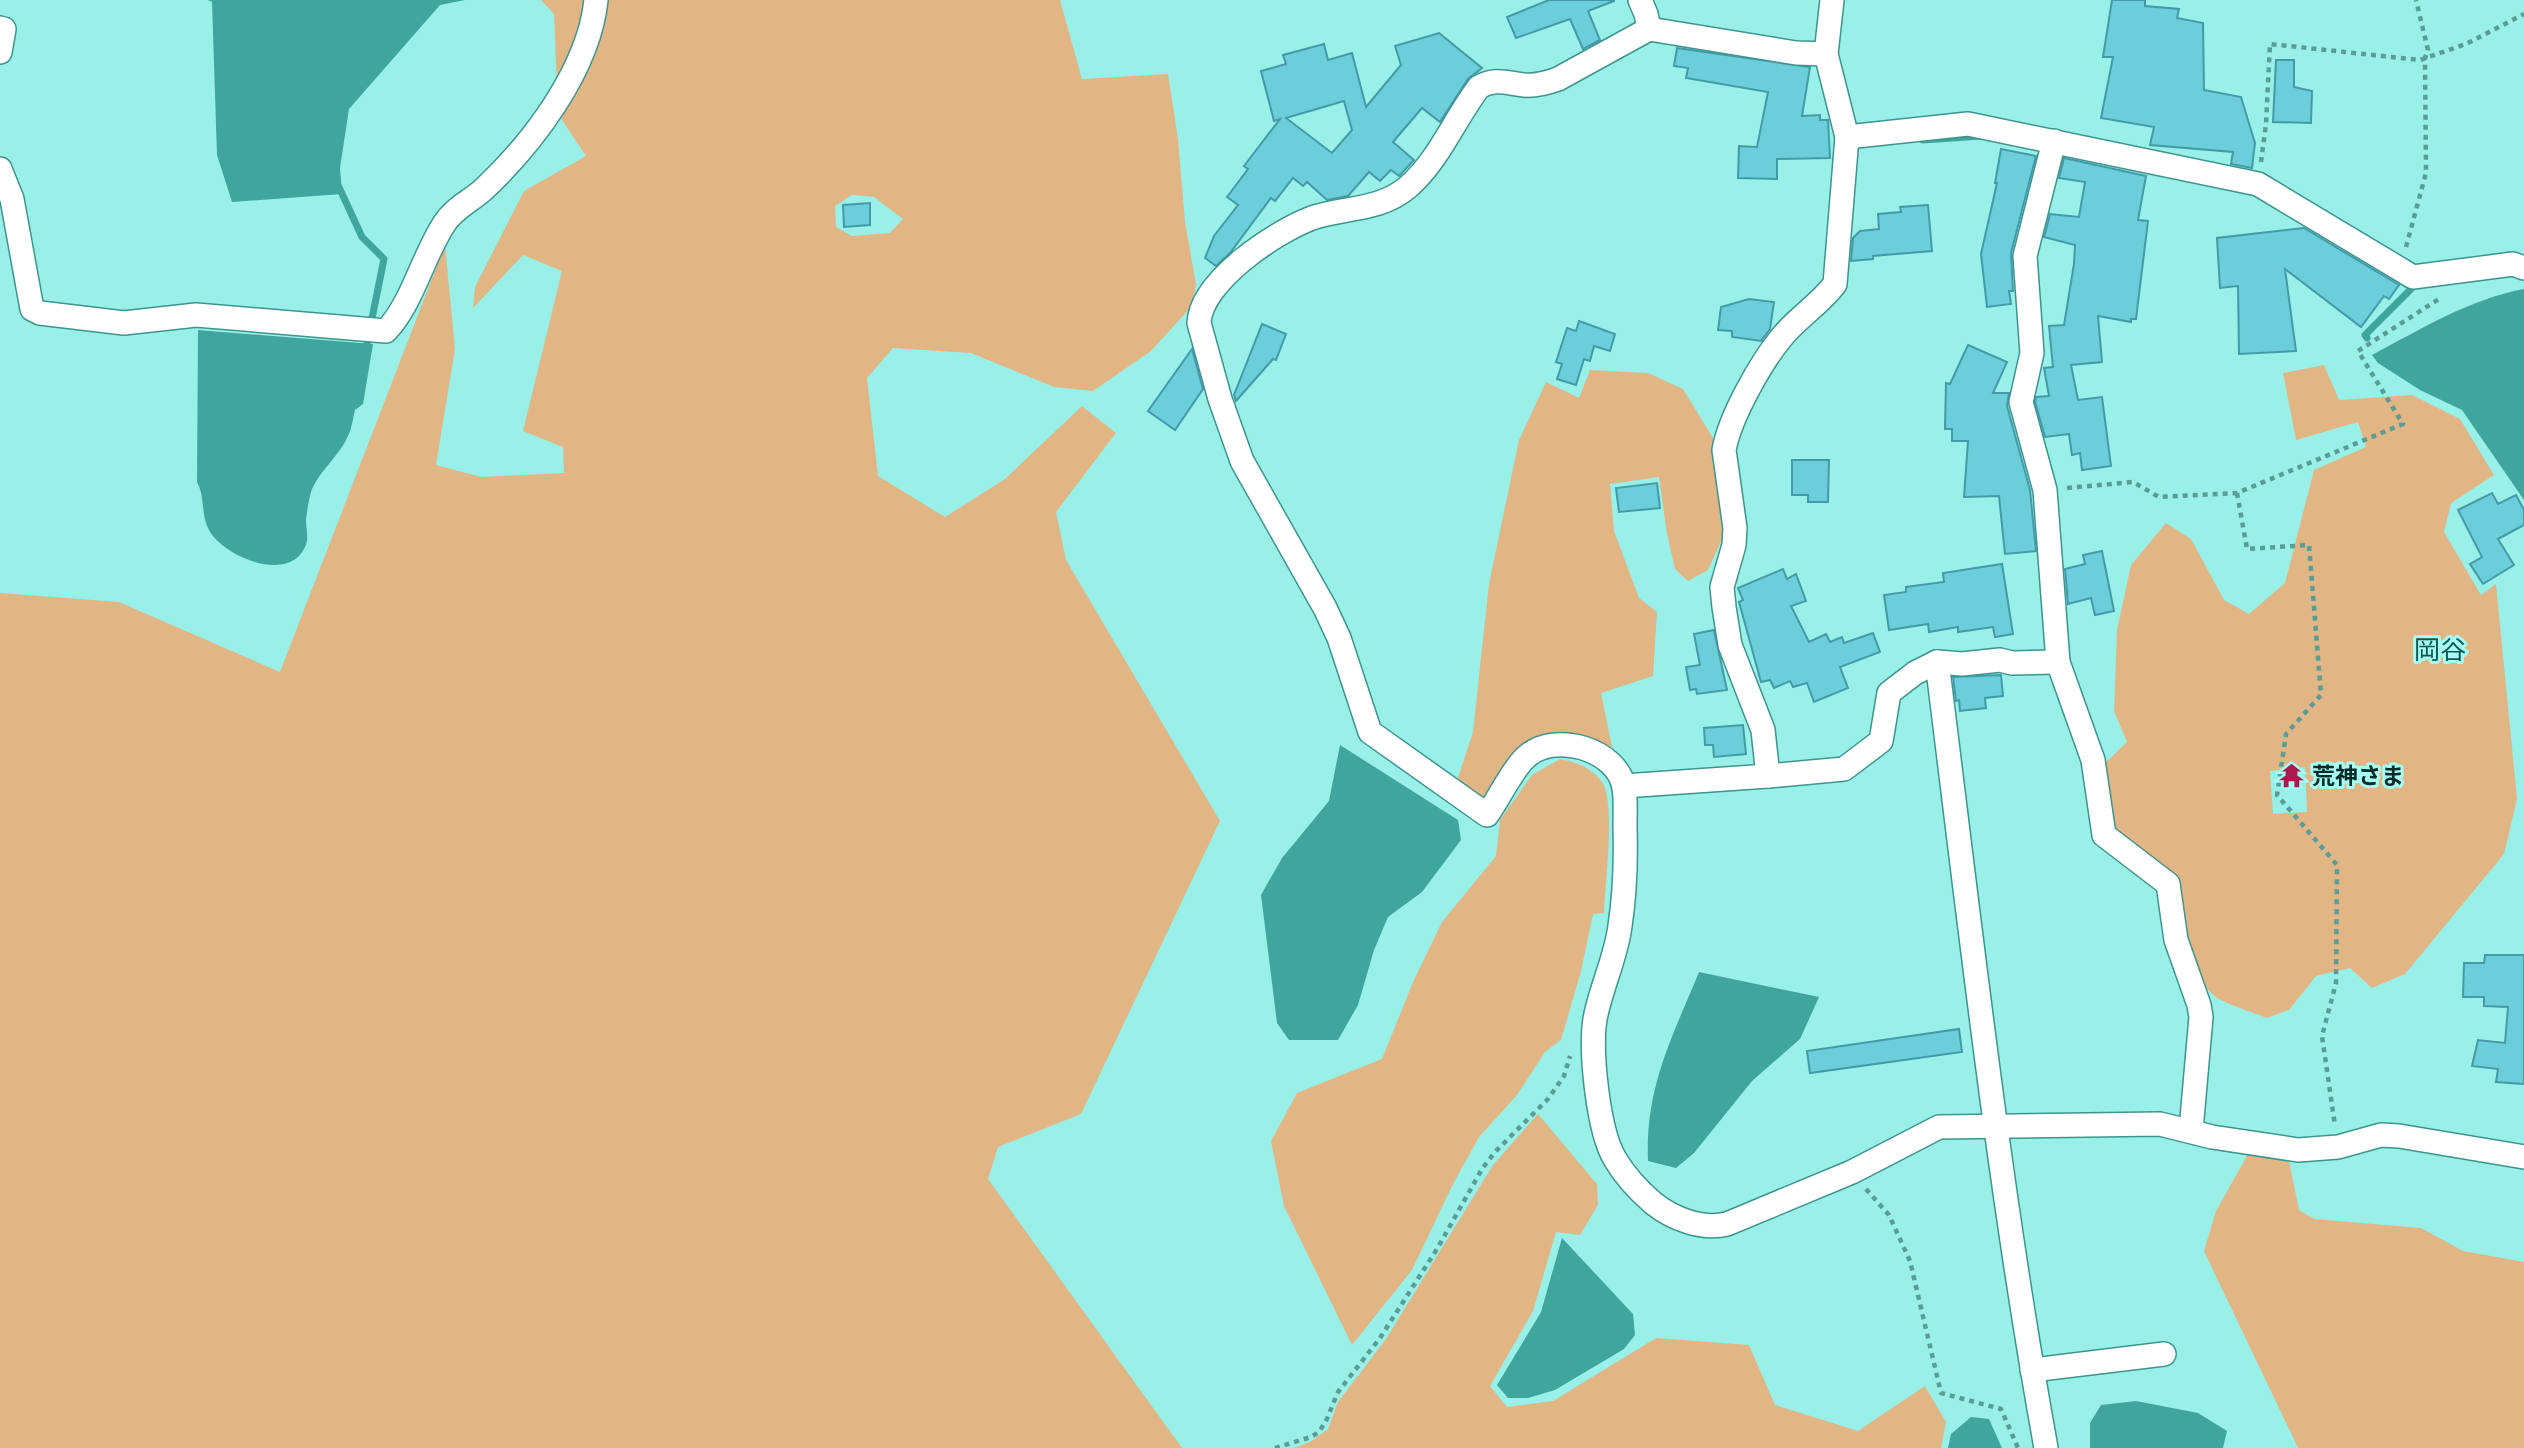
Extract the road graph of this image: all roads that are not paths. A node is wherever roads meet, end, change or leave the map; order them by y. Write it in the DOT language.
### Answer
graph roads {
  1 [pos="596,0"];
  2 [pos="1640,0"];
  3 [pos="1832,0"];
  4 [pos="0,28"];
  5 [pos="1649,29"];
  6 [pos="0,52"];
  7 [pos="1826,54"];
  8 [pos="2054,141"];
  9 [pos="1846,142"];
  10 [pos="0,169"];
  11 [pos="2524,268"];
  12 [pos="1937,662"];
  13 [pos="2058,662"];
  14 [pos="1768,776"];
  15 [pos="1624,786"];
  16 [pos="1995,1125"];
  17 [pos="2191,1130"];
  18 [pos="2524,1157"];
  19 [pos="2164,1354"];
  20 [pos="2032,1370"];
  21 [pos="2046,1448"];
  1 -- 10 [label="street"];
  2 -- 5 [label="street"];
  3 -- 7 [label="street"];
  4 -- 6 [label="street"];
  5 -- 7 [label="street"];
  5 -- 15 [label="street"];
  7 -- 9 [label="street"];
  8 -- 9 [label="street"];
  8 -- 11 [label="street"];
  8 -- 13 [label="street"];
  9 -- 14 [label="street"];
  12 -- 13 [label="street"];
  12 -- 14 [label="street"];
  12 -- 16 [label="street"];
  13 -- 17 [label="street"];
  14 -- 15 [label="street"];
  15 -- 16 [label="street"];
  16 -- 17 [label="street"];
  16 -- 20 [label="street"];
  17 -- 18 [label="street"];
  19 -- 20 [label="street"];
  20 -- 21 [label="street"];
}
